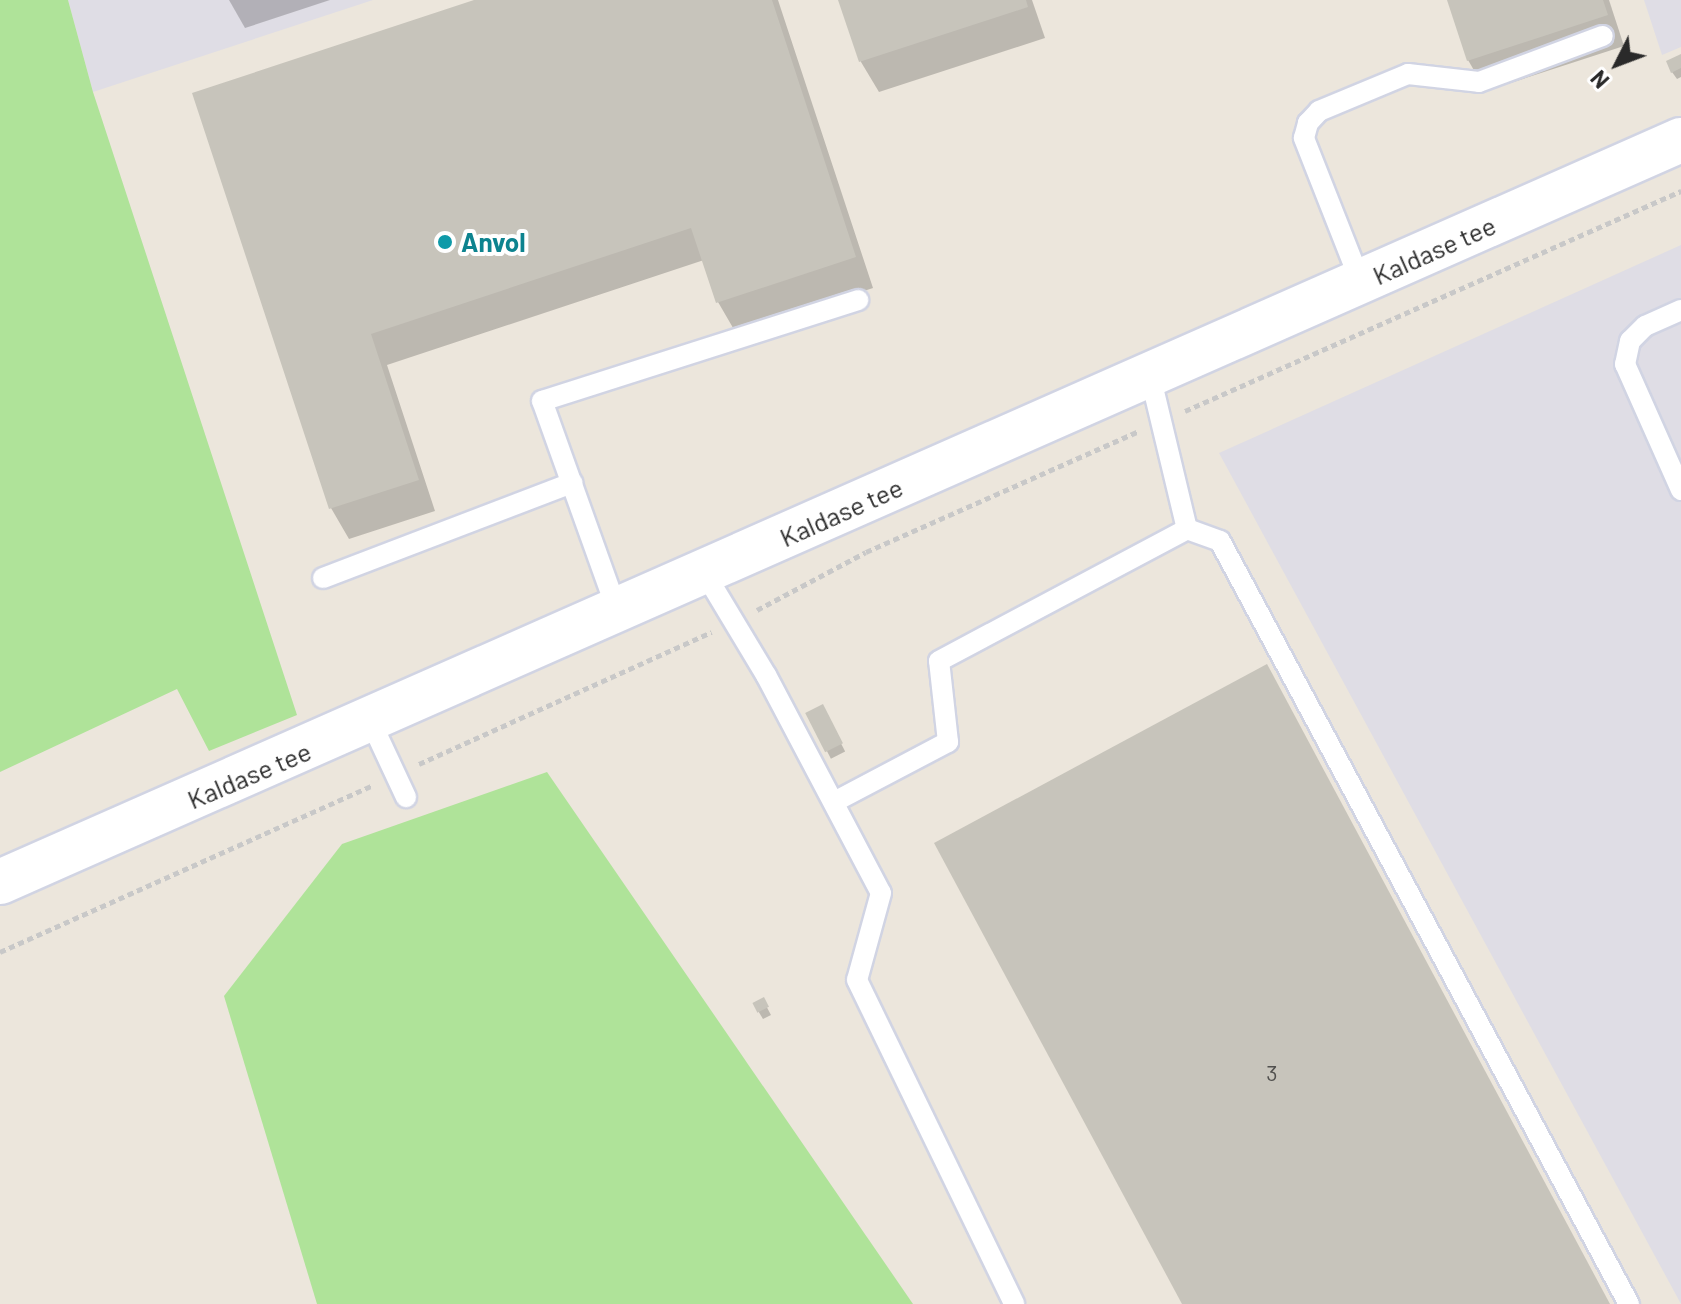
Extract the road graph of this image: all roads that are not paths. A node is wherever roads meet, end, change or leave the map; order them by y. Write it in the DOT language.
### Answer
graph roads {
  1 [pos="1603,36"];
  2 [pos="1681,140"];
  3 [pos="1361,283"];
  4 [pos="858,300"];
  5 [pos="1681,310"];
  6 [pos="1150,375"];
  7 [pos="572,483"];
  8 [pos="1681,490"];
  9 [pos="1187,529"];
  10 [pos="704,572"];
  11 [pos="323,578"];
  12 [pos="617,610"];
  13 [pos="371,722"];
  14 [pos="406,797"];
  15 [pos="834,802"];
  16 [pos="0,882"];
  17 [pos="1014,1304"];
  18 [pos="1629,1304"];
  1 -- 3 [label="lane"];
  2 -- 3 [label="street, Kaldase tee"];
  3 -- 6 [label="street, Kaldase tee"];
  4 -- 7 [label="lane"];
  5 -- 8 [label="lane"];
  6 -- 9 [label="lane"];
  6 -- 10 [label="street, Kaldase tee"];
  7 -- 11 [label="lane"];
  7 -- 12 [label="lane"];
  9 -- 15 [label="lane"];
  9 -- 18 [label="lane"];
  10 -- 12 [label="street, Kaldase tee"];
  10 -- 15 [label="lane"];
  12 -- 13 [label="street, Kaldase tee"];
  13 -- 14 [label="lane"];
  13 -- 16 [label="street, Kaldase tee"];
  15 -- 17 [label="lane"];
}
